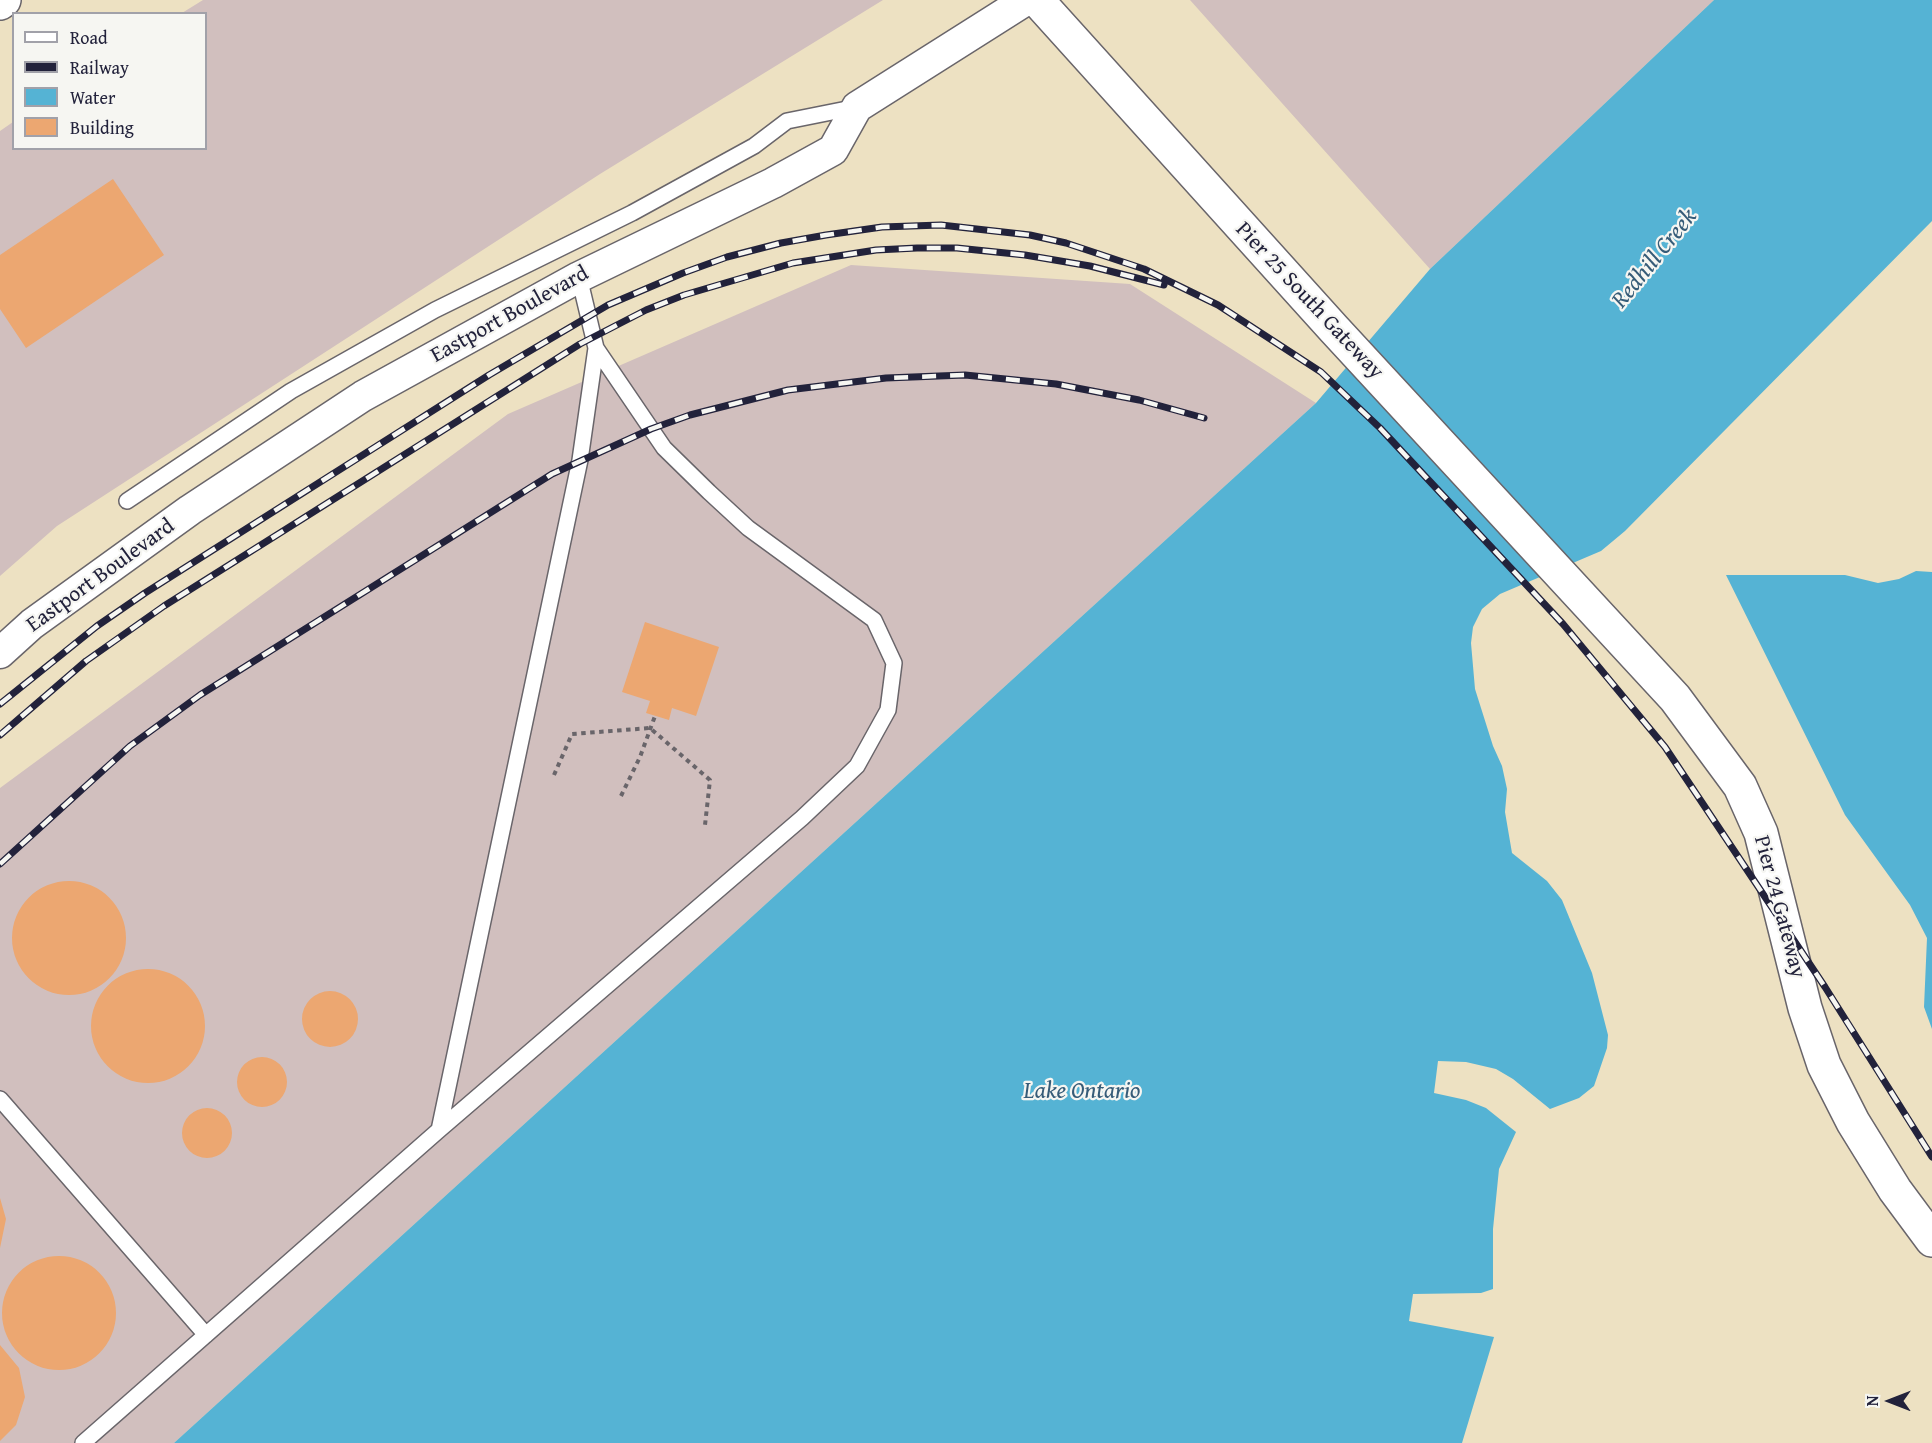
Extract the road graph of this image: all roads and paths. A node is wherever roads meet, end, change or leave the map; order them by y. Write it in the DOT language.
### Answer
graph roads {
  1 [pos="4,0"];
  2 [pos="1026,0"];
  3 [pos="1037,0"];
  4 [pos="0,3"];
  5 [pos="857,107"];
  6 [pos="579,277"];
  7 [pos="596,348"];
  8 [pos="127,501"];
  9 [pos="1585,599"];
  10 [pos="0,653"];
  11 [pos="655,716"];
  12 [pos="650,728"];
  13 [pos="554,775"];
  14 [pos="621,796"];
  15 [pos="705,825"];
  16 [pos="0,1099"];
  17 [pos="439,1130"];
  18 [pos="1932,1240"];
  19 [pos="206,1335"];
  20 [pos="83,1443"];
  1 -- 4 [label="street"];
  2 -- 5 [label="street, Eastport Boulevard"];
  3 -- 9 [label="street, Pier 25 South Gateway"];
  5 -- 6 [label="street, Eastport Boulevard"];
  5 -- 8 [label="lane"];
  6 -- 7 [label="lane"];
  6 -- 10 [label="street, Eastport Boulevard"];
  7 -- 17 [label="lane"];
  7 -- 17 [label="lane"];
  9 -- 18 [label="street, Pier 24 Gateway"];
  11 -- 12 [label="path"];
  12 -- 13 [label="path"];
  12 -- 14 [label="path"];
  12 -- 15 [label="path"];
  16 -- 19 [label="lane"];
  17 -- 19 [label="lane"];
  19 -- 20 [label="lane"];
}
